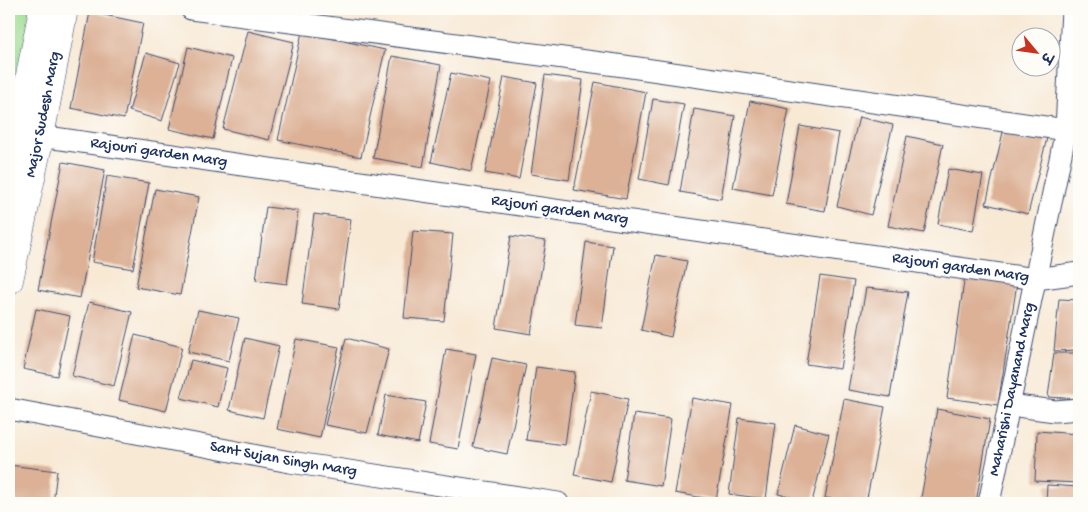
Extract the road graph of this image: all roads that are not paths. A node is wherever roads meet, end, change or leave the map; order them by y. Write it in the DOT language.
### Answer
graph roads {
  1 [pos="43,9"];
  2 [pos="64,9"];
  3 [pos="191,9"];
  4 [pos="1072,9"];
  5 [pos="1066,130"];
  6 [pos="40,136"];
  7 [pos="9,183"];
  8 [pos="1079,273"];
  9 [pos="1036,279"];
  10 [pos="9,280"];
  11 [pos="1009,405"];
  12 [pos="9,409"];
  13 [pos="1079,409"];
  14 [pos="558,503"];
  15 [pos="989,503"];
  1 -- 7 [label="street, Major Sudesh Marg"];
  2 -- 6 [label="street, Major Sudesh Marg"];
  3 -- 5 [label="street"];
  4 -- 5 [label="street, Maharishi Dayanand Marg"];
  5 -- 9 [label="street, Maharishi Dayanand Marg"];
  6 -- 9 [label="street, Rajouri garden Marg"];
  6 -- 10 [label="street, Major Sudesh Marg"];
  8 -- 9 [label="street, Rajouri garden Marg"];
  9 -- 11 [label="street, Maharishi Dayanand Marg"];
  11 -- 13 [label="street"];
  11 -- 15 [label="street, Maharishi Dayanand Marg"];
  12 -- 14 [label="street, Sant Sujan Singh Marg"];
}
